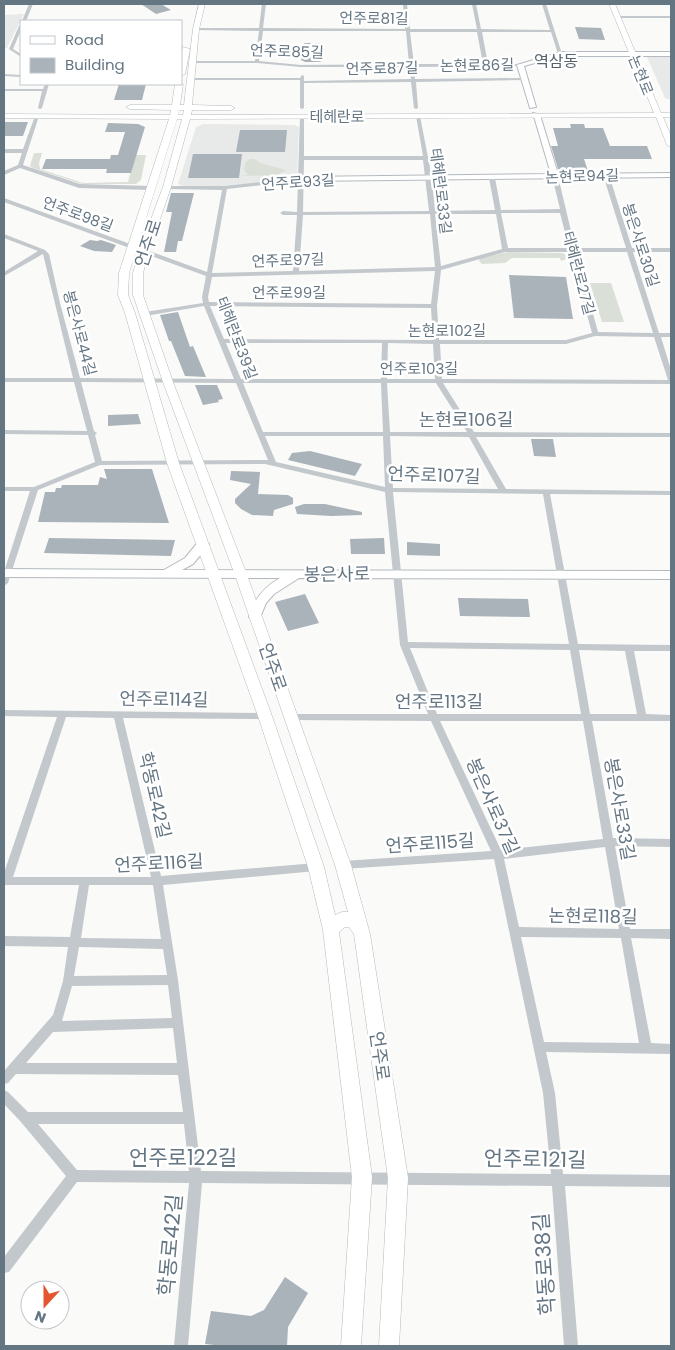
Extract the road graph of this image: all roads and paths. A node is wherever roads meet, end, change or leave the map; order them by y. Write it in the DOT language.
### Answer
graph roads {
  1 [pos="31,4"];
  2 [pos="202,4"];
  3 [pos="264,4"];
  4 [pos="405,4"];
  5 [pos="474,4"];
  6 [pos="544,4"];
  7 [pos="612,4"];
  8 [pos="191,13"];
  9 [pos="617,17"];
  10 [pos="671,17"];
  11 [pos="24,20"];
  12 [pos="20,28"];
  13 [pos="196,29"];
  14 [pos="261,29"];
  15 [pos="406,30"];
  16 [pos="480,31"];
  17 [pos="552,31"];
  18 [pos="11,48"];
  19 [pos="4,49"];
  20 [pos="560,54"];
  21 [pos="634,54"];
  22 [pos="671,54"];
  23 [pos="20,55"];
  24 [pos="183,62"];
  25 [pos="193,62"];
  26 [pos="257,62"];
  27 [pos="410,65"];
  28 [pos="486,65"];
  29 [pos="520,65"];
  30 [pos="301,66"];
  31 [pos="4,75"];
  32 [pos="20,76"];
  33 [pos="522,79"];
  34 [pos="191,80"];
  35 [pos="413,80"];
  36 [pos="302,81"];
  37 [pos="47,85"];
  38 [pos="179,85"];
  39 [pos="4,90"];
  40 [pos="46,90"];
  41 [pos="352,107"];
  42 [pos="378,107"];
  43 [pos="598,107"];
  44 [pos="671,107"];
  45 [pos="4,108"];
  46 [pos="40,108"];
  47 [pos="76,108"];
  48 [pos="122,108"];
  49 [pos="239,108"];
  50 [pos="257,108"];
  51 [pos="416,108"];
  52 [pos="534,111"];
  53 [pos="656,111"];
  54 [pos="181,112"];
  55 [pos="302,112"];
  56 [pos="563,115"];
  57 [pos="4,116"];
  58 [pos="37,116"];
  59 [pos="418,116"];
  60 [pos="671,116"];
  61 [pos="671,145"];
  62 [pos="4,151"];
  63 [pos="26,151"];
  64 [pos="302,158"];
  65 [pos="425,158"];
  66 [pos="20,166"];
  67 [pos="4,173"];
  68 [pos="606,175"];
  69 [pos="671,175"];
  70 [pos="555,176"];
  71 [pos="429,178"];
  72 [pos="492,178"];
  73 [pos="301,179"];
  74 [pos="167,187"];
  75 [pos="151,188"];
  76 [pos="226,188"];
  77 [pos="4,200"];
  78 [pos="562,211"];
  79 [pos="498,212"];
  80 [pos="283,213"];
  81 [pos="431,213"];
  82 [pos="300,214"];
  83 [pos="5,238"];
  84 [pos="137,248"];
  85 [pos="43,250"];
  86 [pos="505,250"];
  87 [pos="630,250"];
  88 [pos="671,250"];
  89 [pos="574,251"];
  90 [pos="438,269"];
  91 [pos="296,273"];
  92 [pos="4,274"];
  93 [pos="210,275"];
  94 [pos="206,304"];
  95 [pos="434,306"];
  96 [pos="145,314"];
  97 [pos="595,334"];
  98 [pos="656,335"];
  99 [pos="671,335"];
  100 [pos="221,341"];
  101 [pos="385,342"];
  102 [pos="437,342"];
  103 [pos="4,380"];
  104 [pos="78,380"];
  105 [pos="148,380"];
  106 [pos="238,380"];
  107 [pos="671,381"];
  108 [pos="168,382"];
  109 [pos="384,382"];
  110 [pos="439,382"];
  111 [pos="4,432"];
  112 [pos="93,433"];
  113 [pos="260,434"];
  114 [pos="386,434"];
  115 [pos="470,434"];
  116 [pos="671,435"];
  117 [pos="199,462"];
  118 [pos="173,463"];
  119 [pos="273,463"];
  120 [pos="99,464"];
  121 [pos="4,489"];
  122 [pos="35,489"];
  123 [pos="389,490"];
  124 [pos="504,492"];
  125 [pos="546,492"];
  126 [pos="671,493"];
  127 [pos="204,544"];
  128 [pos="396,573"];
  129 [pos="164,574"];
  130 [pos="297,574"];
  131 [pos="562,574"];
  132 [pos="215,575"];
  133 [pos="241,575"];
  134 [pos="671,575"];
  135 [pos="5,576"];
  136 [pos="255,616"];
  137 [pos="404,645"];
  138 [pos="574,647"];
  139 [pos="629,647"];
  140 [pos="671,648"];
  141 [pos="4,713"];
  142 [pos="63,713"];
  143 [pos="118,714"];
  144 [pos="265,716"];
  145 [pos="433,716"];
  146 [pos="290,717"];
  147 [pos="587,717"];
  148 [pos="642,718"];
  149 [pos="671,718"];
  150 [pos="609,842"];
  151 [pos="671,843"];
  152 [pos="498,855"];
  153 [pos="343,865"];
  154 [pos="316,867"];
  155 [pos="5,880"];
  156 [pos="85,882"];
  157 [pos="157,882"];
  158 [pos="360,926"];
  159 [pos="331,930"];
  160 [pos="515,932"];
  161 [pos="625,934"];
  162 [pos="671,934"];
  163 [pos="4,941"];
  164 [pos="74,943"];
  165 [pos="166,944"];
  166 [pos="173,980"];
  167 [pos="68,981"];
  168 [pos="177,1023"];
  169 [pos="51,1028"];
  170 [pos="540,1046"];
  171 [pos="646,1049"];
  172 [pos="671,1049"];
  173 [pos="14,1068"];
  174 [pos="182,1069"];
  175 [pos="4,1079"];
  176 [pos="4,1096"];
  177 [pos="25,1118"];
  178 [pos="188,1118"];
  179 [pos="74,1176"];
  180 [pos="196,1177"];
  181 [pos="362,1177"];
  182 [pos="398,1178"];
  183 [pos="558,1180"];
  184 [pos="671,1181"];
  185 [pos="4,1267"];
  186 [pos="181,1346"];
  187 [pos="351,1346"];
  188 [pos="389,1346"];
  189 [pos="571,1346"];
  1 -- 11 [label="street"];
  2 -- 13 [label="main road, 언주로"];
  3 -- 14 [label="street"];
  4 -- 15 [label="street"];
  5 -- 16 [label="street"];
  6 -- 17 [label="street"];
  7 -- 9 [label="main road, 논현로"];
  8 -- 24 [label="main road"];
  9 -- 10 [label="street"];
  9 -- 21 [label="main road, 논현로"];
  12 -- 18 [label="street"];
  13 -- 14 [label="street, 언주로81길"];
  13 -- 25 [label="main road, 언주로"];
  14 -- 15 [label="street, 언주로81길"];
  14 -- 26 [label="street"];
  15 -- 16 [label="street, 언주로81길"];
  15 -- 27 [label="street"];
  16 -- 17 [label="street, 언주로81길"];
  16 -- 28 [label="street"];
  17 -- 20 [label="street"];
  18 -- 19 [label="street"];
  18 -- 23 [label="street"];
  20 -- 21 [label="street, 논현로86길"];
  20 -- 29 [label="street, 논현로86길"];
  21 -- 22 [label="street, 논현로86길"];
  21 -- 53 [label="main road, 논현로"];
  25 -- 26 [label="street, 언주로85길"];
  25 -- 34 [label="main road, 언주로"];
  26 -- 30 [label="street, 언주로85길"];
  27 -- 28 [label="street, 논현로86길"];
  27 -- 30 [label="street, 언주로85길"];
  27 -- 35 [label="street"];
  28 -- 29 [label="street, 논현로86길"];
  29 -- 33 [label="street, 테헤란로27길"];
  30 -- 36 [label="street"];
  31 -- 32 [label="street"];
  33 -- 35 [label="street, 언주로87길"];
  33 -- 52 [label="street, 테헤란로27길"];
  34 -- 36 [label="street, 언주로87길"];
  34 -- 54 [label="main road, 언주로"];
  35 -- 36 [label="street, 언주로87길"];
  35 -- 51 [label="street"];
  36 -- 55 [label="street"];
  37 -- 40 [label="street"];
  38 -- 54 [label="main road, 언주로"];
  39 -- 40 [label="street"];
  40 -- 46 [label="street"];
  41 -- 55 [label="main road, 테헤란로"];
  42 -- 51 [label="main road, 테헤란로"];
  43 -- 52 [label="main road, 테헤란로"];
  43 -- 53 [label="main road, 테헤란로"];
  43 -- 56 [label="main road"];
  44 -- 53 [label="main road, 테헤란로"];
  45 -- 46 [label="main road"];
  46 -- 47 [label="main road"];
  48 -- 54 [label="main road, 테헤란로"];
  49 -- 54 [label="main road, 테헤란로"];
  50 -- 55 [label="main road, 테헤란로"];
  51 -- 52 [label="main road, 테헤란로"];
  52 -- 56 [label="main road, 테헤란로"];
  52 -- 59 [label="main road, 테헤란로"];
  52 -- 70 [label="street, 테헤란로27길"];
  53 -- 56 [label="main road, 테헤란로"];
  53 -- 60 [label="main road, 테헤란로"];
  53 -- 61 [label="main road, 논현로"];
  54 -- 55 [label="main road, 테헤란로"];
  54 -- 58 [label="main road, 테헤란로"];
  54 -- 74 [label="main road, 언주로"];
  54 -- 75 [label="main road, 언주로"];
  55 -- 59 [label="main road, 테헤란로"];
  55 -- 64 [label="street"];
  57 -- 58 [label="main road, 테헤란로"];
  58 -- 63 [label="street"];
  59 -- 65 [label="street, 테헤란로33길"];
  62 -- 63 [label="street"];
  63 -- 66 [label="street"];
  64 -- 65 [label="street"];
  64 -- 73 [label="street"];
  65 -- 71 [label="street, 테헤란로33길"];
  66 -- 67 [label="street"];
  66 -- 75 [label="street"];
  68 -- 69 [label="street, 논현로94길"];
  68 -- 70 [label="street, 논현로94길"];
  68 -- 87 [label="street, 봉은사로30길"];
  70 -- 72 [label="street, 논현로94길"];
  70 -- 78 [label="street, 테헤란로27길"];
  71 -- 72 [label="street, 논현로94길"];
  71 -- 73 [label="street, 언주로93길"];
  71 -- 81 [label="street, 테헤란로33길"];
  72 -- 79 [label="street"];
  73 -- 76 [label="street, 언주로93길"];
  73 -- 82 [label="street"];
  74 -- 76 [label="street, 언주로93길"];
  74 -- 84 [label="main road, 언주로"];
  75 -- 84 [label="main road, 언주로"];
  76 -- 93 [label="street, 테헤란로39길"];
  77 -- 84 [label="street, 언주로98길"];
  78 -- 79 [label="street, 테헤란로27길"];
  78 -- 89 [label="street, 테헤란로27길"];
  79 -- 81 [label="street, 테헤란로27길"];
  79 -- 86 [label="street"];
  80 -- 82 [label="street, 테헤란로27길"];
  81 -- 82 [label="street, 테헤란로27길"];
  81 -- 90 [label="street, 테헤란로33길"];
  82 -- 91 [label="street"];
  83 -- 85 [label="street"];
  84 -- 93 [label="street, 언주로97길"];
  84 -- 96 [label="main road, 언주로"];
  84 -- 105 [label="main road, 언주로"];
  85 -- 92 [label="street"];
  85 -- 104 [label="street, 봉은사로44길"];
  86 -- 89 [label="street, 언주로97길"];
  86 -- 90 [label="street, 언주로97길"];
  87 -- 88 [label="street, 언주로97길"];
  87 -- 89 [label="street, 언주로97길"];
  87 -- 98 [label="street, 봉은사로30길"];
  89 -- 97 [label="street, 테헤란로27길"];
  90 -- 91 [label="street, 언주로97길"];
  90 -- 95 [label="street, 테헤란로33길"];
  91 -- 93 [label="street, 언주로97길"];
  93 -- 94 [label="street, 테헤란로39길"];
  94 -- 95 [label="street, 언주로99길"];
  94 -- 96 [label="street, 언주로99길"];
  94 -- 100 [label="street, 테헤란로39길"];
  95 -- 102 [label="street, 테헤란로33길"];
  96 -- 108 [label="main road, 언주로"];
  97 -- 98 [label="street, 논현로102길"];
  97 -- 102 [label="street, 논현로102길"];
  98 -- 99 [label="street, 논현로102길"];
  98 -- 107 [label="street, 봉은사로30길"];
  100 -- 101 [label="street, 논현로102길"];
  100 -- 106 [label="street, 테헤란로39길"];
  101 -- 102 [label="street, 논현로102길"];
  101 -- 109 [label="street, 봉은사로37길"];
  102 -- 110 [label="street, 테헤란로33길"];
  103 -- 104 [label="street, 언주로103길"];
  104 -- 105 [label="street, 언주로103길"];
  104 -- 112 [label="street, 봉은사로44길"];
  105 -- 108 [label="street, 언주로103길"];
  105 -- 118 [label="main road, 언주로"];
  106 -- 108 [label="street, 언주로103길"];
  106 -- 109 [label="street, 언주로103길"];
  106 -- 113 [label="street, 테헤란로39길"];
  107 -- 110 [label="street, 언주로103길"];
  108 -- 117 [label="main road, 언주로"];
  109 -- 110 [label="street, 언주로103길"];
  109 -- 114 [label="street, 봉은사로37길"];
  110 -- 115 [label="street"];
  111 -- 112 [label="street"];
  112 -- 120 [label="street, 봉은사로44길"];
  113 -- 114 [label="street, 논현로106길"];
  113 -- 119 [label="street, 테헤란로39길"];
  114 -- 115 [label="street, 논현로106길"];
  114 -- 123 [label="street, 봉은사로37길"];
  115 -- 116 [label="street, 논현로106길"];
  115 -- 124 [label="street"];
  117 -- 118 [label="street, 언주로107길"];
  117 -- 119 [label="street, 언주로107길"];
  117 -- 133 [label="main road, 언주로"];
  118 -- 120 [label="street, 언주로107길"];
  118 -- 127 [label="main road, 언주로"];
  119 -- 123 [label="street, 언주로107길"];
  120 -- 122 [label="street"];
  121 -- 122 [label="street"];
  122 -- 135 [label="street"];
  123 -- 124 [label="street, 언주로107길"];
  123 -- 128 [label="street, 봉은사로37길"];
  124 -- 125 [label="street, 언주로107길"];
  125 -- 126 [label="street, 언주로107길"];
  125 -- 131 [label="street, 봉은사로33길"];
  127 -- 129 [label="street"];
  127 -- 132 [label="main road, 언주로"];
  128 -- 130 [label="street, 봉은사로"];
  128 -- 131 [label="street, 봉은사로"];
  128 -- 137 [label="street, 봉은사로37길"];
  129 -- 132 [label="street, 봉은사로"];
  129 -- 135 [label="street, 봉은사로"];
  130 -- 133 [label="street, 봉은사로"];
  130 -- 136 [label="street"];
  131 -- 134 [label="street, 봉은사로"];
  131 -- 138 [label="street, 봉은사로33길"];
  132 -- 133 [label="street, 봉은사로"];
  132 -- 144 [label="main road, 언주로"];
  133 -- 136 [label="main road, 언주로"];
  136 -- 146 [label="main road, 언주로"];
  137 -- 138 [label="street"];
  137 -- 145 [label="street, 봉은사로37길"];
  138 -- 139 [label="street"];
  138 -- 147 [label="street, 봉은사로33길"];
  139 -- 140 [label="street"];
  139 -- 148 [label="street"];
  141 -- 142 [label="street, 언주로114길"];
  142 -- 143 [label="street, 언주로114길"];
  142 -- 155 [label="street"];
  143 -- 144 [label="street, 언주로114길"];
  143 -- 157 [label="street, 학동로42길"];
  144 -- 154 [label="main road, 언주로"];
  145 -- 146 [label="street, 언주로113길"];
  145 -- 147 [label="street, 언주로113길"];
  145 -- 152 [label="street, 봉은사로37길"];
  146 -- 153 [label="main road, 언주로"];
  147 -- 148 [label="street, 언주로113길"];
  147 -- 150 [label="street, 봉은사로33길"];
  148 -- 149 [label="street, 언주로113길"];
  150 -- 151 [label="street, 언주로115길"];
  150 -- 152 [label="street, 언주로115길"];
  150 -- 161 [label="street, 봉은사로33길"];
  152 -- 153 [label="street, 언주로115길"];
  152 -- 160 [label="street, 봉은사로37길"];
  153 -- 158 [label="main road, 언주로"];
  154 -- 157 [label="street, 언주로116길"];
  154 -- 159 [label="main road, 언주로"];
  155 -- 156 [label="street, 언주로116길"];
  156 -- 157 [label="street, 언주로116길"];
  156 -- 164 [label="street"];
  157 -- 165 [label="street, 학동로42길"];
  158 -- 159 [label="main road"];
  158 -- 182 [label="main road, 언주로"];
  159 -- 181 [label="main road, 언주로"];
  160 -- 161 [label="street, 논현로118길"];
  160 -- 170 [label="street, 봉은사로37길"];
  161 -- 162 [label="street, 논현로118길"];
  161 -- 171 [label="street, 봉은사로33길"];
  163 -- 164 [label="street"];
  164 -- 165 [label="street"];
  164 -- 167 [label="street"];
  165 -- 166 [label="street, 학동로42길"];
  166 -- 167 [label="street"];
  166 -- 168 [label="street, 학동로42길"];
  167 -- 169 [label="street"];
  168 -- 169 [label="street"];
  168 -- 174 [label="street, 학동로42길"];
  169 -- 173 [label="street"];
  170 -- 171 [label="street"];
  170 -- 183 [label="street, 봉은사로37길"];
  171 -- 172 [label="street"];
  173 -- 174 [label="street"];
  173 -- 175 [label="street"];
  174 -- 178 [label="street, 학동로42길"];
  176 -- 177 [label="street"];
  177 -- 178 [label="street"];
  177 -- 179 [label="street"];
  178 -- 180 [label="street, 학동로42길"];
  179 -- 180 [label="street, 언주로122길"];
  179 -- 185 [label="street"];
  180 -- 181 [label="street, 언주로122길"];
  180 -- 186 [label="street, 학동로42길"];
  181 -- 182 [label="street, 언주로122길"];
  181 -- 187 [label="main road, 언주로"];
  182 -- 183 [label="street, 언주로121길"];
  182 -- 188 [label="main road, 언주로"];
  183 -- 184 [label="street, 언주로121길"];
  183 -- 189 [label="street, 학동로38길"];
}
